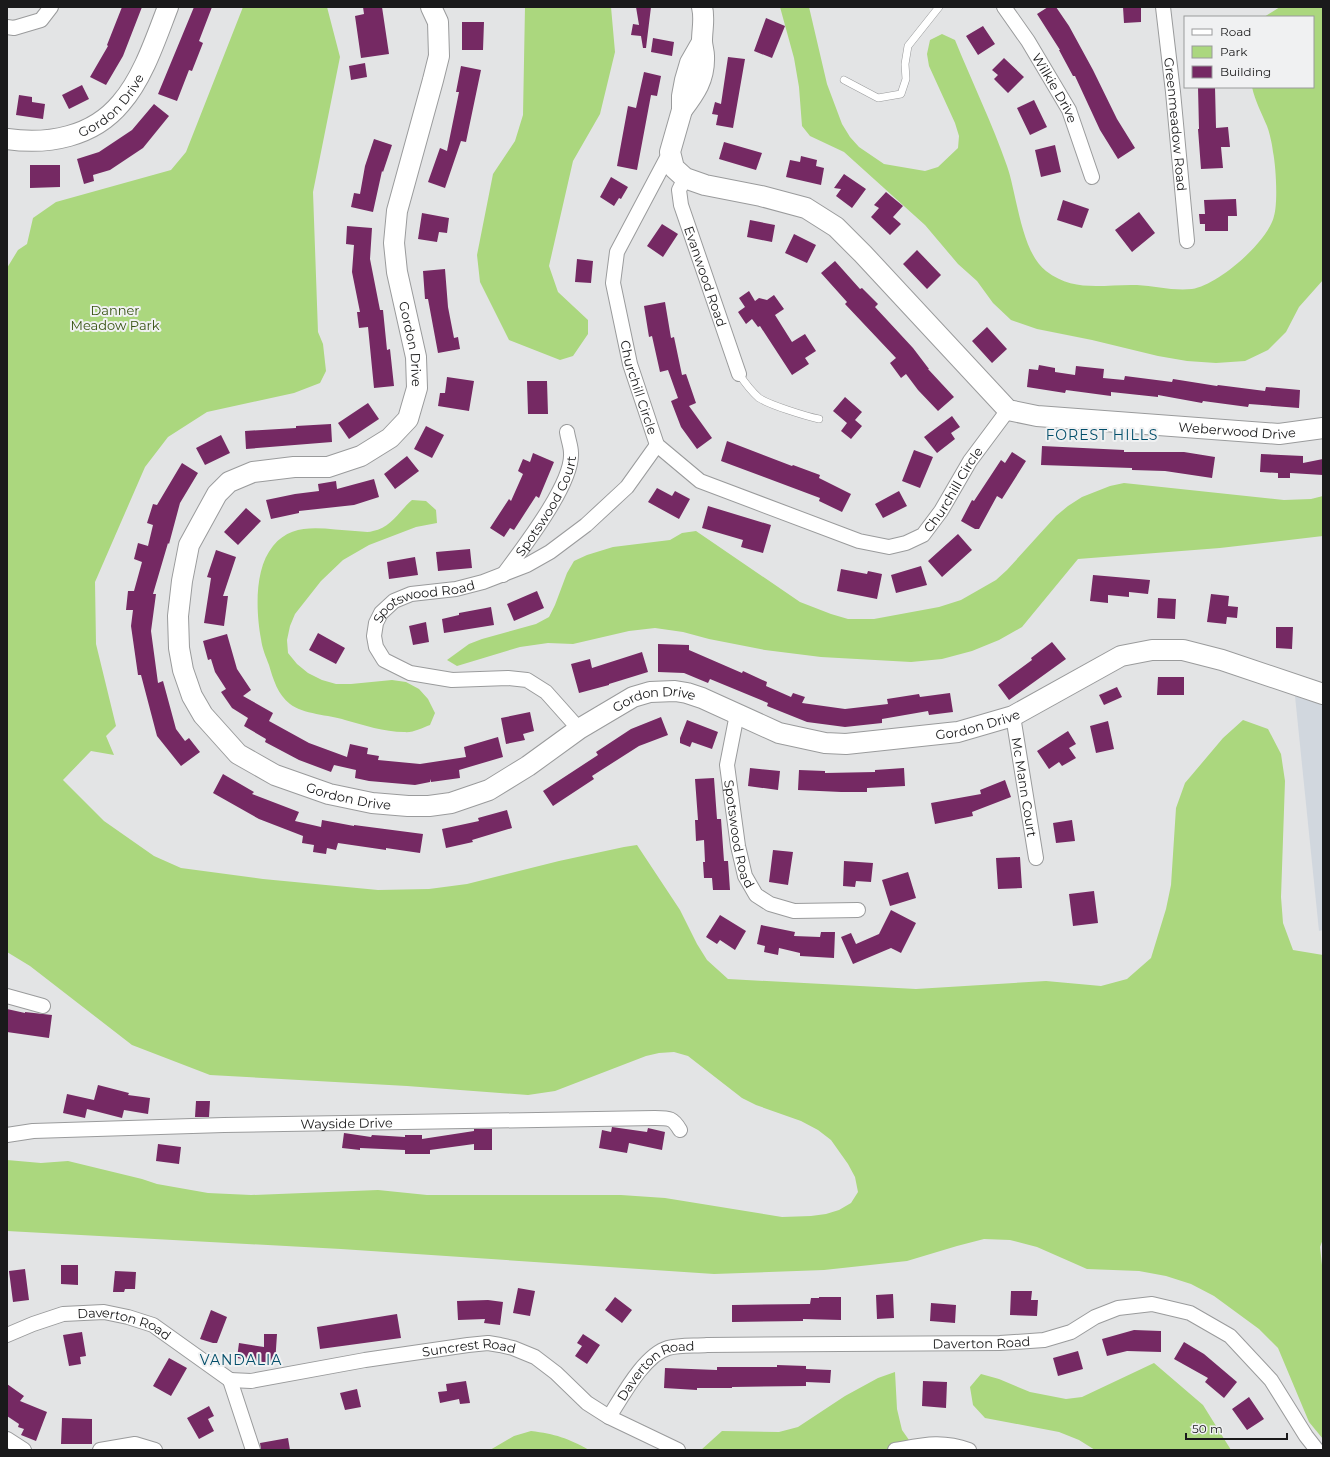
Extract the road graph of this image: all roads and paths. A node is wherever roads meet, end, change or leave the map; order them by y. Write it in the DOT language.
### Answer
graph roads {
  1 [pos="51,7"];
  2 [pos="168,7"];
  3 [pos="431,7"];
  4 [pos="702,7"];
  5 [pos="940,7"];
  6 [pos="1004,7"];
  7 [pos="1163,7"];
  8 [pos="7,27"];
  9 [pos="844,80"];
  10 [pos="7,139"];
  11 [pos="670,152"];
  12 [pos="1092,177"];
  13 [pos="685,178"];
  14 [pos="1187,241"];
  15 [pos="739,374"];
  16 [pos="1008,410"];
  17 [pos="819,419"];
  18 [pos="1323,428"];
  19 [pos="567,432"];
  20 [pos="657,445"];
  21 [pos="503,575"];
  22 [pos="1323,694"];
  23 [pos="738,714"];
  24 [pos="1013,716"];
  25 [pos="579,729"];
  26 [pos="1036,858"];
  27 [pos="858,910"];
  28 [pos="7,996"];
  29 [pos="43,1006"];
  30 [pos="680,1130"];
  31 [pos="7,1135"];
  32 [pos="7,1335"];
  33 [pos="230,1380"];
  34 [pos="609,1418"];
  35 [pos="7,1439"];
  36 [pos="24,1450"];
  37 [pos="100,1450"];
  38 [pos="155,1450"];
  39 [pos="252,1450"];
  40 [pos="678,1450"];
  41 [pos="895,1450"];
  42 [pos="969,1450"];
  43 [pos="1317,1450"];
  1 -- 8 [label="street"];
  2 -- 10 [label="street, Gordon Drive"];
  3 -- 25 [label="street, Gordon Drive"];
  4 -- 11 [label="street"];
  5 -- 9 [label="lane"];
  6 -- 12 [label="street, Wilkie Drive"];
  7 -- 14 [label="street, Greenmeadow Road"];
  11 -- 13 [label="street"];
  11 -- 20 [label="street, Churchill Circle"];
  13 -- 15 [label="street, Evanwood Road"];
  13 -- 16 [label="street"];
  15 -- 17 [label="lane"];
  16 -- 18 [label="street, Weberwood Drive"];
  16 -- 20 [label="street, Churchill Circle"];
  19 -- 21 [label="street, Spotswood Court"];
  20 -- 21 [label="street, Spotswood Road"];
  21 -- 25 [label="street, Spotswood Road"];
  22 -- 24 [label="street, Gordon Drive"];
  23 -- 24 [label="street, Gordon Drive"];
  23 -- 25 [label="street, Gordon Drive"];
  23 -- 27 [label="street, Spotswood Road"];
  24 -- 26 [label="street, Mc Mann Court"];
  28 -- 29 [label="street"];
  30 -- 31 [label="street, Wayside Drive"];
  32 -- 33 [label="street, Daverton Road"];
  33 -- 34 [label="street, Suncrest Road"];
  33 -- 39 [label="street"];
  34 -- 40 [label="street, Suncrest Road"];
  34 -- 43 [label="street, Daverton Road"];
  35 -- 36 [label="street"];
  37 -- 38 [label="street"];
  41 -- 42 [label="street"];
}
